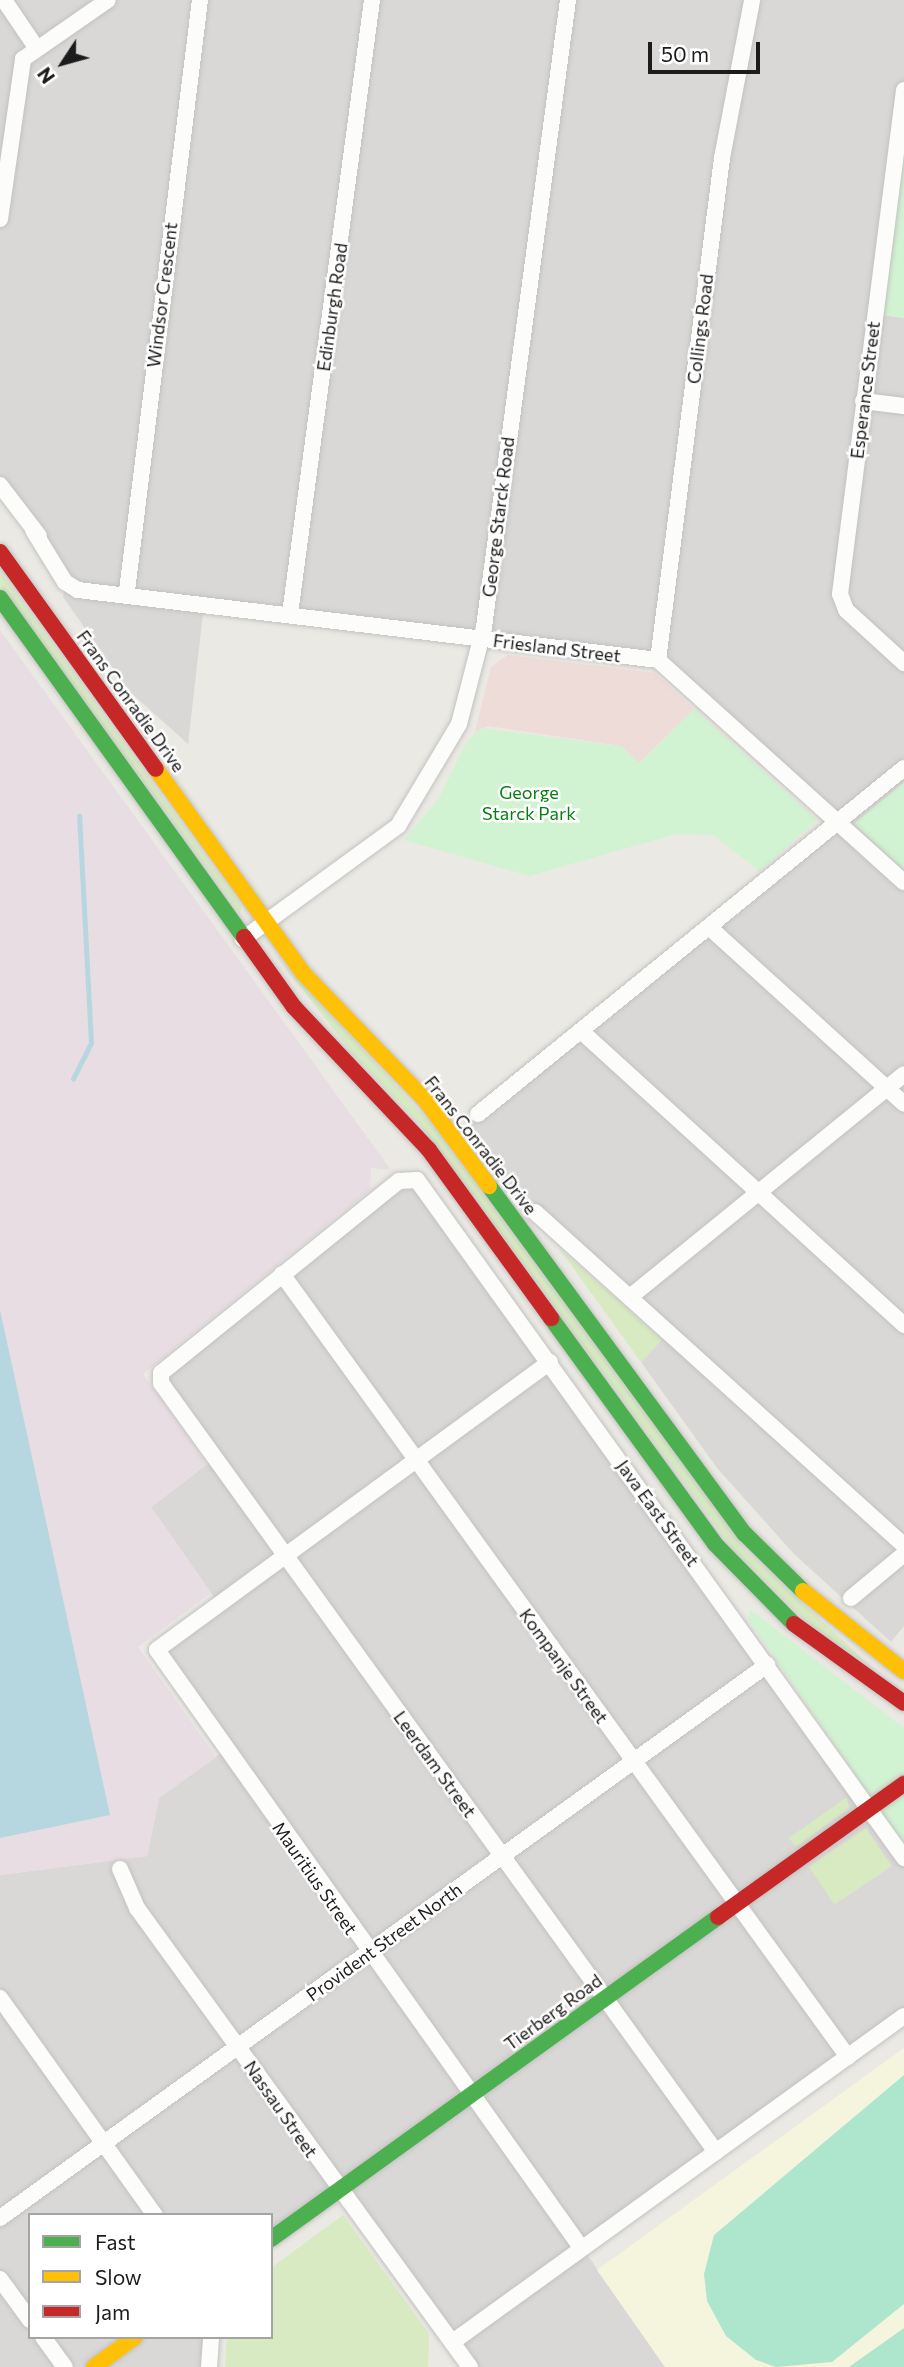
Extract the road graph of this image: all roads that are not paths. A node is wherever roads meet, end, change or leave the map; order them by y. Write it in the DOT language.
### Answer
graph roads {
  1 [pos="4,0"];
  2 [pos="108,0"];
  3 [pos="200,0"];
  4 [pos="372,0"];
  5 [pos="568,0"];
  6 [pos="752,0"];
  7 [pos="35,46"];
  8 [pos="904,90"];
  9 [pos="0,219"];
  10 [pos="863,401"];
  11 [pos="904,407"];
  12 [pos="0,485"];
  13 [pos="0,552"];
  14 [pos="121,591"];
  15 [pos="0,598"];
  16 [pos="290,614"];
  17 [pos="481,640"];
  18 [pos="658,660"];
  19 [pos="904,663"];
  20 [pos="904,768"];
  21 [pos="838,822"];
  22 [pos="904,882"];
  23 [pos="266,922"];
  24 [pos="709,927"];
  25 [pos="243,939"];
  26 [pos="581,1031"];
  27 [pos="904,1074"];
  28 [pos="886,1088"];
  29 [pos="904,1104"];
  30 [pos="478,1114"];
  31 [pos="757,1192"];
  32 [pos="535,1212"];
  33 [pos="282,1274"];
  34 [pos="630,1297"];
  35 [pos="904,1325"];
  36 [pos="550,1362"];
  37 [pos="415,1458"];
  38 [pos="904,1546"];
  39 [pos="284,1553"];
  40 [pos="904,1554"];
  41 [pos="851,1598"];
  42 [pos="767,1665"];
  43 [pos="901,1667"];
  44 [pos="904,1703"];
  45 [pos="633,1762"];
  46 [pos="904,1784"];
  47 [pos="904,1801"];
  48 [pos="867,1813"];
  49 [pos="501,1857"];
  50 [pos="904,1858"];
  51 [pos="120,1869"];
  52 [pos="736,1904"];
  53 [pos="368,1953"];
  54 [pos="0,1998"];
  55 [pos="603,2000"];
  56 [pos="904,2016"];
  57 [pos="237,2048"];
  58 [pos="848,2057"];
  59 [pos="470,2095"];
  60 [pos="103,2144"];
  61 [pos="716,2152"];
  62 [pos="338,2191"];
  63 [pos="154,2213"];
  64 [pos="0,2218"];
  65 [pos="273,2238"];
  66 [pos="582,2249"];
  67 [pos="0,2279"];
  68 [pos="28,2317"];
  69 [pos="44,2339"];
  70 [pos="132,2339"];
  71 [pos="211,2339"];
  72 [pos="454,2341"];
  73 [pos="65,2367"];
  74 [pos="94,2367"];
  75 [pos="209,2367"];
  76 [pos="470,2367"];
  1 -- 7 [label="street"];
  2 -- 7 [label="street"];
  3 -- 14 [label="street, Windsor Crescent"];
  4 -- 16 [label="street, Edinburgh Road"];
  5 -- 17 [label="street, George Starck Road"];
  6 -- 18 [label="street, Collings Road"];
  7 -- 9 [label="street"];
  8 -- 10 [label="street, Esperance Street"];
  10 -- 11 [label="street"];
  10 -- 19 [label="street, Esperance Street"];
  12 -- 14 [label="street, Friesland Street"];
  13 -- 23 [label="main road, Frans Conradie Drive"];
  14 -- 16 [label="street, Friesland Street"];
  15 -- 25 [label="main road"];
  16 -- 17 [label="street, Friesland Street"];
  17 -- 18 [label="street, Friesland Street"];
  17 -- 23 [label="street, George Starck Road"];
  18 -- 21 [label="street"];
  20 -- 21 [label="street"];
  21 -- 22 [label="street"];
  21 -- 24 [label="street"];
  23 -- 25 [label="street, George Starck Road"];
  23 -- 43 [label="main road, Frans Conradie Drive"];
  24 -- 26 [label="street"];
  24 -- 28 [label="street"];
  25 -- 44 [label="main road"];
  26 -- 30 [label="street"];
  26 -- 31 [label="street"];
  27 -- 28 [label="street"];
  28 -- 29 [label="street"];
  28 -- 31 [label="street"];
  31 -- 34 [label="street"];
  31 -- 35 [label="street"];
  32 -- 34 [label="street"];
  33 -- 36 [label="street, Java East Street"];
  33 -- 37 [label="street, Kompanje Street"];
  33 -- 39 [label="street, Leerdam Street"];
  34 -- 38 [label="street"];
  36 -- 37 [label="street"];
  36 -- 42 [label="street, Java East Street"];
  37 -- 39 [label="street"];
  37 -- 45 [label="street, Kompanje Street"];
  39 -- 49 [label="street, Leerdam Street"];
  39 -- 53 [label="street, Mauritius Street"];
  40 -- 41 [label="street"];
  42 -- 45 [label="street, Provident Street North"];
  42 -- 48 [label="street, Java East Street"];
  45 -- 49 [label="street, Provident Street North"];
  45 -- 52 [label="street, Kompanje Street"];
  46 -- 48 [label="main road, Tierberg Road"];
  47 -- 48 [label="main road, Tierberg Road"];
  48 -- 50 [label="street, Java East Street"];
  48 -- 52 [label="main road, Tierberg Road"];
  49 -- 53 [label="street, Provident Street North"];
  49 -- 55 [label="street, Leerdam Street"];
  51 -- 57 [label="street, Nassau Street"];
  52 -- 55 [label="main road, Tierberg Road"];
  52 -- 58 [label="street, Kompanje Street"];
  53 -- 57 [label="street, Provident Street North"];
  53 -- 59 [label="street, Mauritius Street"];
  54 -- 60 [label="street"];
  55 -- 59 [label="main road, Tierberg Road"];
  55 -- 61 [label="street, Leerdam Street"];
  56 -- 58 [label="street"];
  57 -- 60 [label="street, Provident Street North"];
  57 -- 62 [label="street, Nassau Street"];
  58 -- 61 [label="street"];
  59 -- 62 [label="main road, Tierberg Road"];
  59 -- 66 [label="street, Mauritius Street"];
  60 -- 63 [label="street"];
  60 -- 64 [label="street, Provident Street North"];
  61 -- 66 [label="street"];
  62 -- 65 [label="main road, Tierberg Road"];
  62 -- 72 [label="street, Nassau Street"];
  66 -- 72 [label="street"];
  67 -- 68 [label="street"];
  69 -- 73 [label="street"];
  70 -- 74 [label="main road"];
  71 -- 75 [label="street"];
  72 -- 76 [label="street, Nassau Street"];
}
